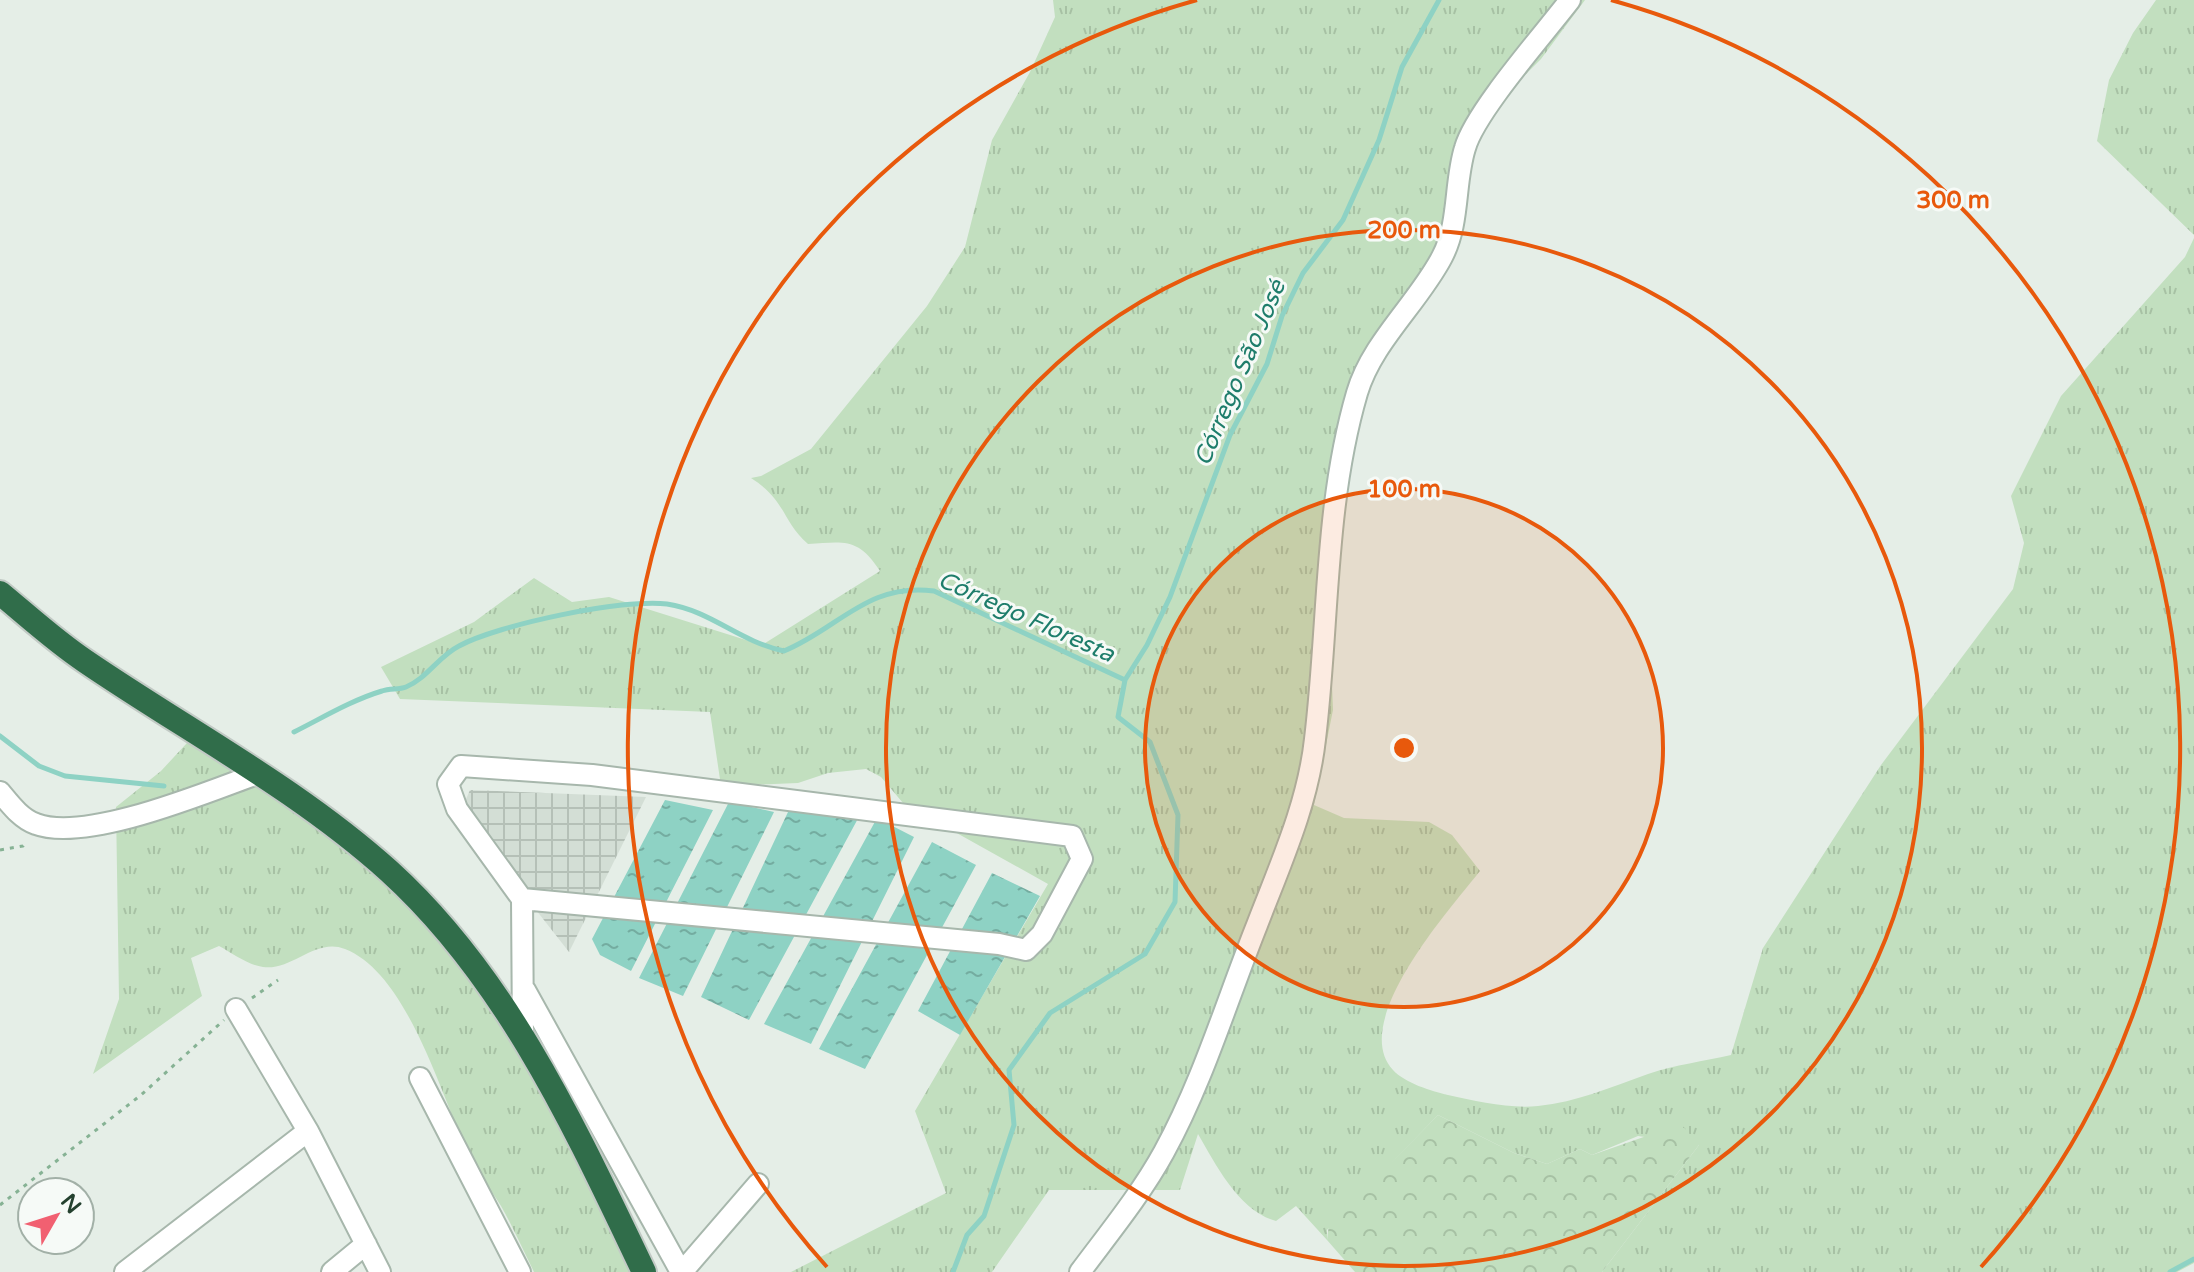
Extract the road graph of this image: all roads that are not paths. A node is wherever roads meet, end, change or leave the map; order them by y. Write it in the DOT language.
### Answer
graph roads {
  1 [pos="1570,0"];
  2 [pos="0,593"];
  3 [pos="257,774"];
  4 [pos="0,792"];
  5 [pos="522,899"];
  6 [pos="524,987"];
  7 [pos="236,1009"];
  8 [pos="523,1035"];
  9 [pos="420,1078"];
  10 [pos="308,1131"];
  11 [pos="758,1184"];
  12 [pos="366,1244"];
  13 [pos="125,1272"];
  14 [pos="332,1272"];
  15 [pos="380,1272"];
  16 [pos="520,1272"];
  17 [pos="644,1272"];
  18 [pos="682,1272"];
  19 [pos="1080,1272"];
  1 -- 19 [label="street"];
  2 -- 3 [label="highway"];
  3 -- 4 [label="street"];
  3 -- 8 [label="highway"];
  5 -- 5 [label="street"];
  5 -- 6 [label="street"];
  6 -- 8 [label="street"];
  6 -- 18 [label="street"];
  7 -- 10 [label="street"];
  8 -- 17 [label="highway"];
  9 -- 16 [label="street"];
  10 -- 12 [label="street"];
  10 -- 13 [label="street"];
  11 -- 18 [label="street"];
  12 -- 14 [label="street"];
  12 -- 15 [label="street"];
}
